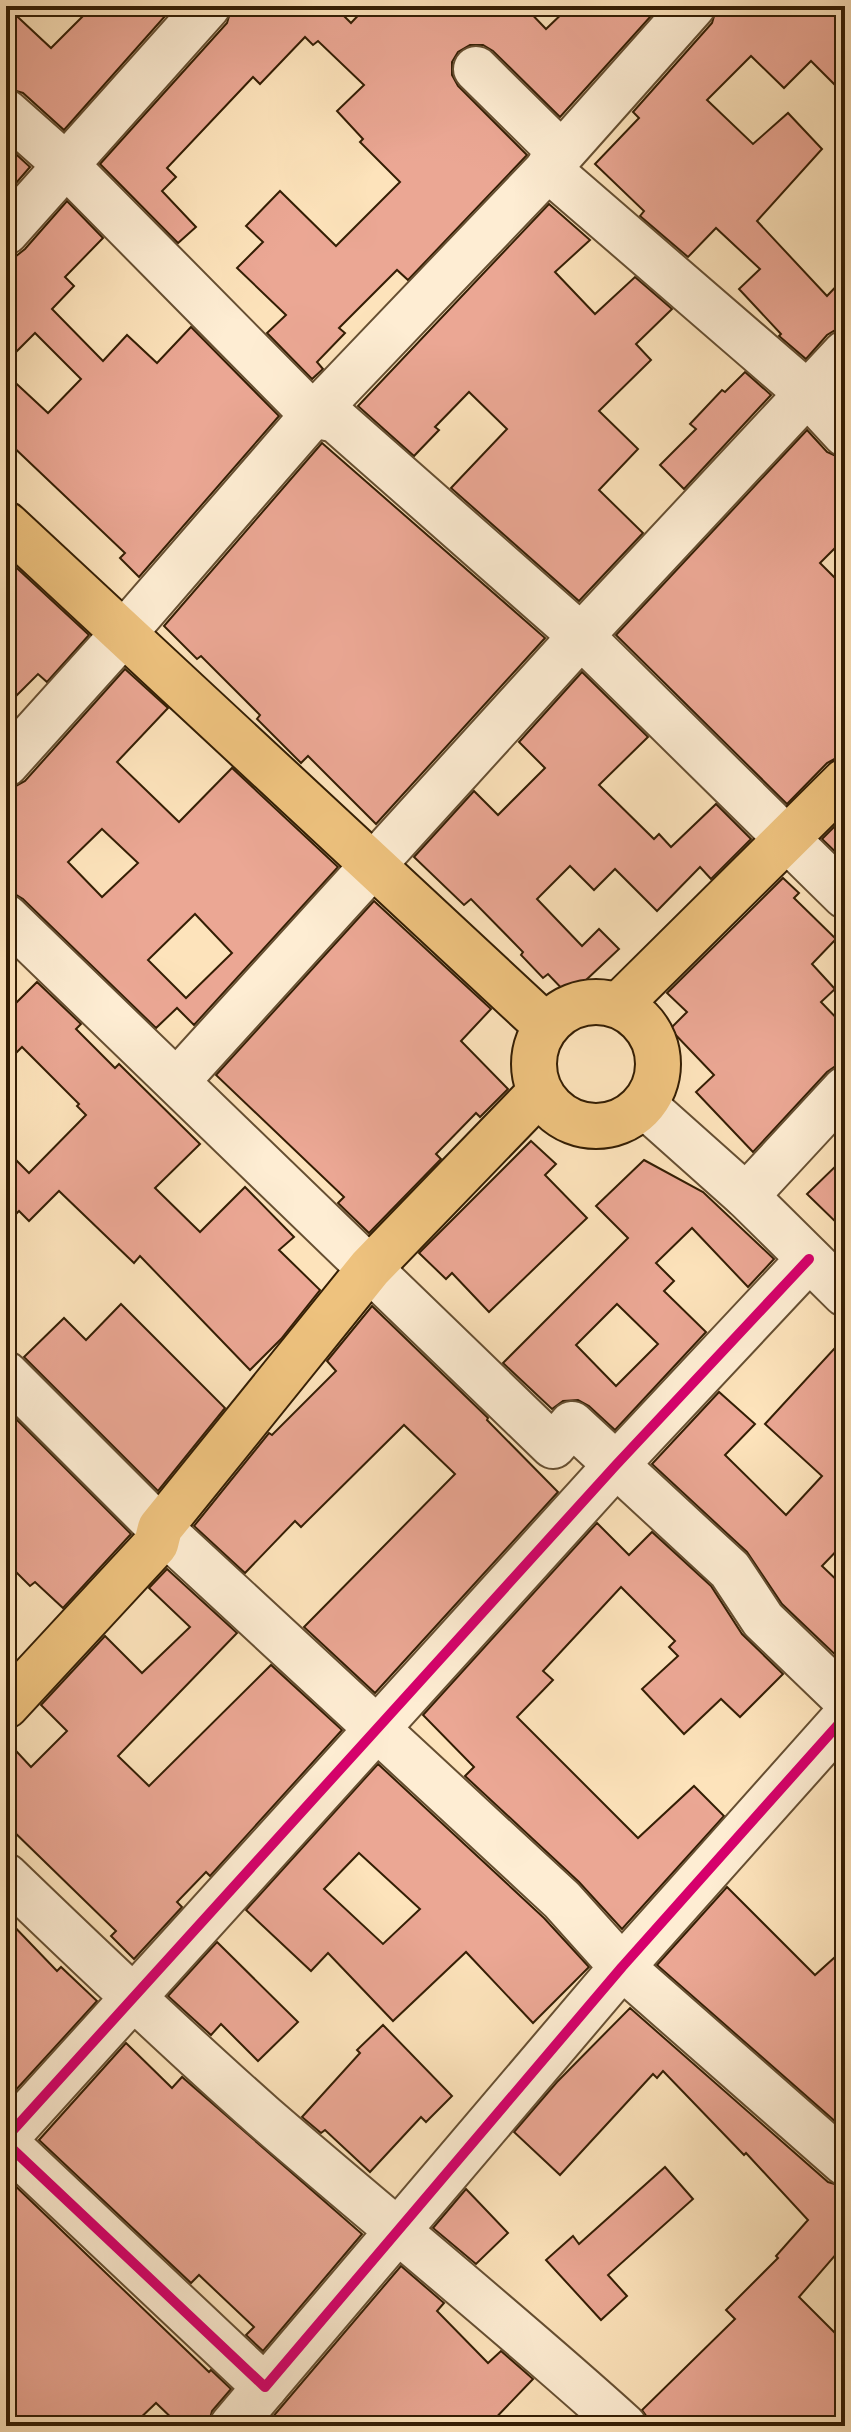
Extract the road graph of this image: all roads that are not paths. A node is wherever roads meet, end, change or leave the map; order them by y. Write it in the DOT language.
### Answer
graph roads {
  1 [pos="208,6"];
  2 [pos="693,6"];
  3 [pos="476,69"];
  4 [pos="6,112"];
  5 [pos="67,166"];
  6 [pos="548,169"];
  7 [pos="6,232"];
  8 [pos="845,353"];
  9 [pos="807,393"];
  10 [pos="313,415"];
  11 [pos="845,434"];
  12 [pos="6,524"];
  13 [pos="124,633"];
  14 [pos="581,636"];
  15 [pos="6,764"];
  16 [pos="845,781"];
  17 [pos="788,838"];
  18 [pos="372,867"];
  19 [pos="845,896"];
  20 [pos="6,917"];
  21 [pos="619,1005"];
  22 [pos="546,1026"];
  23 [pos="177,1081"];
  24 [pos="845,1089"];
  25 [pos="540,1092"];
  26 [pos="644,1105"];
  27 [pos="746,1196"];
  28 [pos="809,1259"];
  29 [pos="370,1268"];
  30 [pos="845,1294"];
  31 [pos="6,1374"];
  32 [pos="616,1465"];
  33 [pos="160,1528"];
  34 [pos="845,1699"];
  35 [pos="6,1706"];
  36 [pos="845,1717"];
  37 [pos="378,1729"];
  38 [pos="6,1876"];
  39 [pos="622,1967"];
  40 [pos="132,1998"];
  41 [pos="6,2140"];
  42 [pos="845,2163"];
  43 [pos="398,2231"];
  44 [pos="265,2387"];
  45 [pos="232,2426"];
  46 [pos="624,2426"];
  1 -- 5 [label="street"];
  2 -- 6 [label="street"];
  3 -- 6 [label="street"];
  4 -- 5 [label="street"];
  5 -- 7 [label="street"];
  5 -- 10 [label="street"];
  6 -- 9 [label="street"];
  6 -- 10 [label="street"];
  8 -- 9 [label="street"];
  9 -- 11 [label="street"];
  9 -- 14 [label="street"];
  10 -- 13 [label="street"];
  10 -- 14 [label="street"];
  12 -- 13 [label="main road"];
  13 -- 15 [label="street"];
  13 -- 18 [label="main road"];
  14 -- 17 [label="street"];
  14 -- 18 [label="street"];
  16 -- 17 [label="main road"];
  17 -- 19 [label="street"];
  17 -- 21 [label="main road"];
  18 -- 22 [label="main road"];
  18 -- 23 [label="street"];
  20 -- 23 [label="street"];
  21 -- 22 [label="main road"];
  21 -- 26 [label="main road"];
  22 -- 25 [label="main road"];
  23 -- 29 [label="street"];
  24 -- 27 [label="street"];
  25 -- 26 [label="main road"];
  25 -- 29 [label="main road"];
  26 -- 27 [label="street"];
  27 -- 28 [label="street"];
  28 -- 30 [label="street"];
  28 -- 32 [label="street"];
  29 -- 32 [label="street"];
  29 -- 33 [label="main road"];
  31 -- 33 [label="street"];
  32 -- 34 [label="street"];
  32 -- 37 [label="street"];
  33 -- 35 [label="main road"];
  33 -- 37 [label="street"];
  36 -- 39 [label="street"];
  37 -- 39 [label="street"];
  37 -- 40 [label="street"];
  38 -- 40 [label="street"];
  39 -- 42 [label="street"];
  39 -- 43 [label="street"];
  40 -- 41 [label="street"];
  40 -- 43 [label="street"];
  41 -- 44 [label="street"];
  43 -- 44 [label="street"];
  43 -- 46 [label="street"];
  44 -- 45 [label="street"];
}
